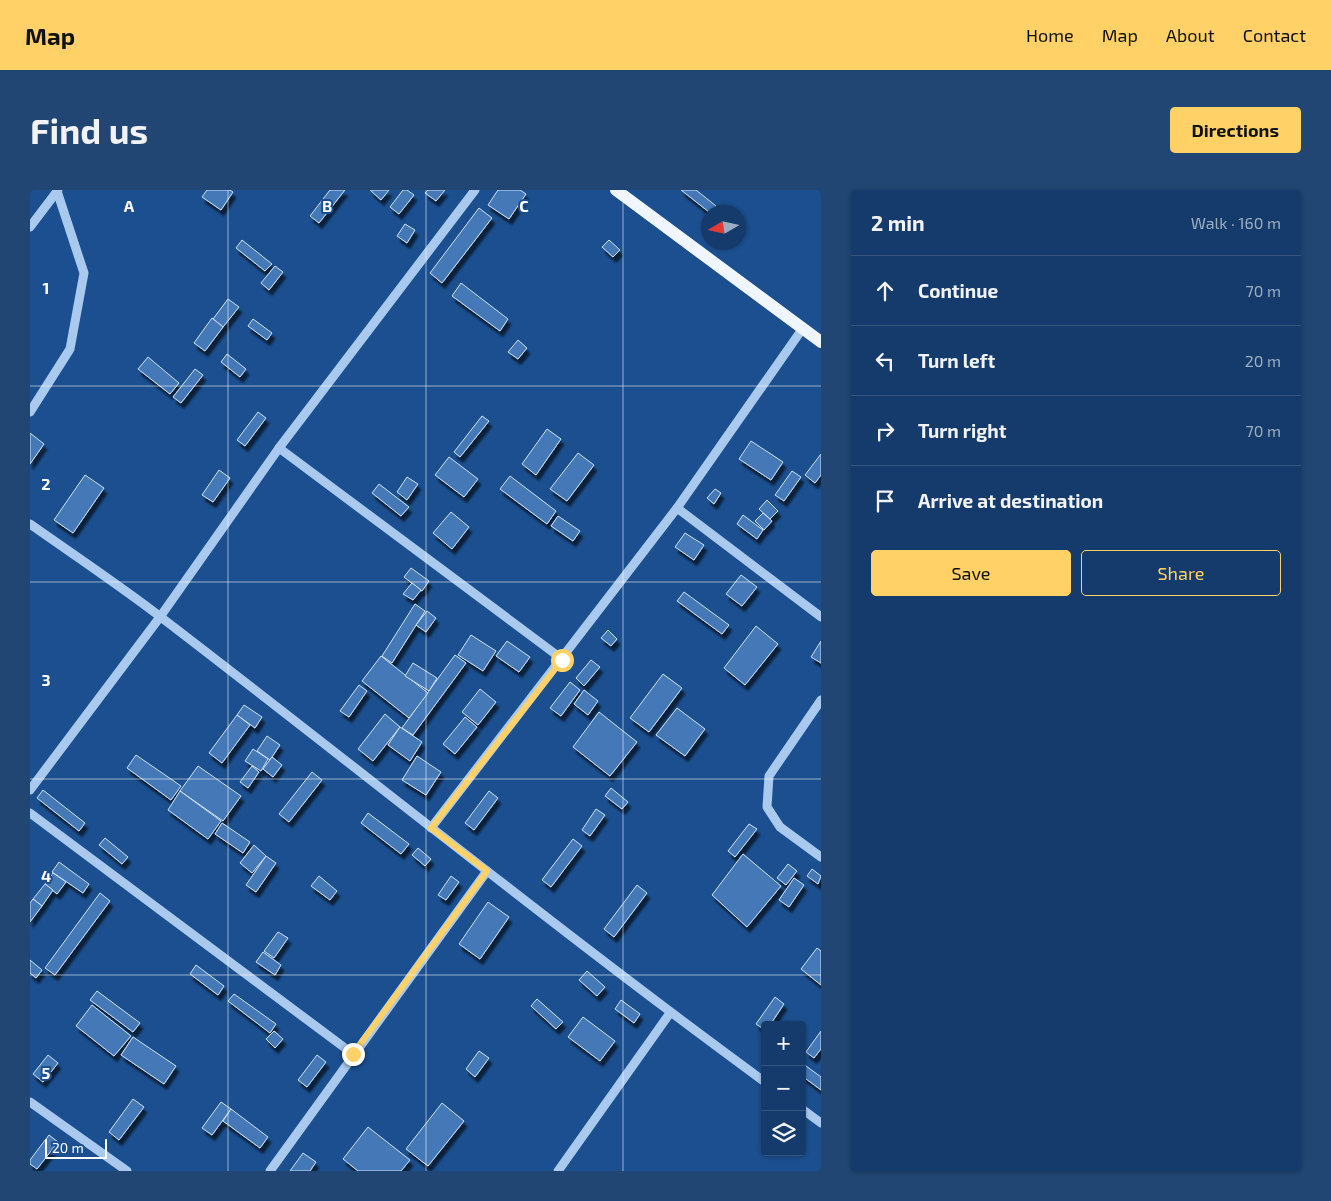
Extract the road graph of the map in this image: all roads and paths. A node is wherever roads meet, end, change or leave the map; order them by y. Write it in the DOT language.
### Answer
graph roads {
  1 [pos="58,190"];
  2 [pos="475,190"];
  3 [pos="616,190"];
  4 [pos="30,227"];
  5 [pos="803,328"];
  6 [pos="821,342"];
  7 [pos="30,412"];
  8 [pos="279,448"];
  9 [pos="678,508"];
  10 [pos="30,524"];
  11 [pos="160,617"];
  12 [pos="821,618"];
  13 [pos="562,660"];
  14 [pos="821,700"];
  15 [pos="30,790"];
  16 [pos="30,812"];
  17 [pos="431,828"];
  18 [pos="821,857"];
  19 [pos="487,871"];
  20 [pos="670,1013"];
  21 [pos="353,1054"];
  22 [pos="761,1079"];
  23 [pos="30,1102"];
  24 [pos="803,1111"];
  25 [pos="821,1123"];
  26 [pos="128,1171"];
  27 [pos="270,1171"];
  28 [pos="558,1171"];
  1 -- 4 [label="street"];
  1 -- 7 [label="street"];
  2 -- 8 [label="street"];
  3 -- 5 [label="main road"];
  5 -- 6 [label="main road"];
  5 -- 9 [label="street"];
  8 -- 11 [label="street"];
  8 -- 13 [label="street"];
  9 -- 12 [label="street"];
  9 -- 13 [label="street"];
  10 -- 11 [label="street"];
  11 -- 15 [label="street"];
  11 -- 17 [label="street"];
  13 -- 17 [label="street"];
  14 -- 18 [label="street"];
  16 -- 21 [label="street"];
  17 -- 19 [label="street"];
  19 -- 20 [label="street"];
  19 -- 21 [label="street"];
  20 -- 22 [label="street"];
  20 -- 28 [label="street"];
  21 -- 27 [label="street"];
  23 -- 26 [label="street"];
  24 -- 25 [label="street"];
}
